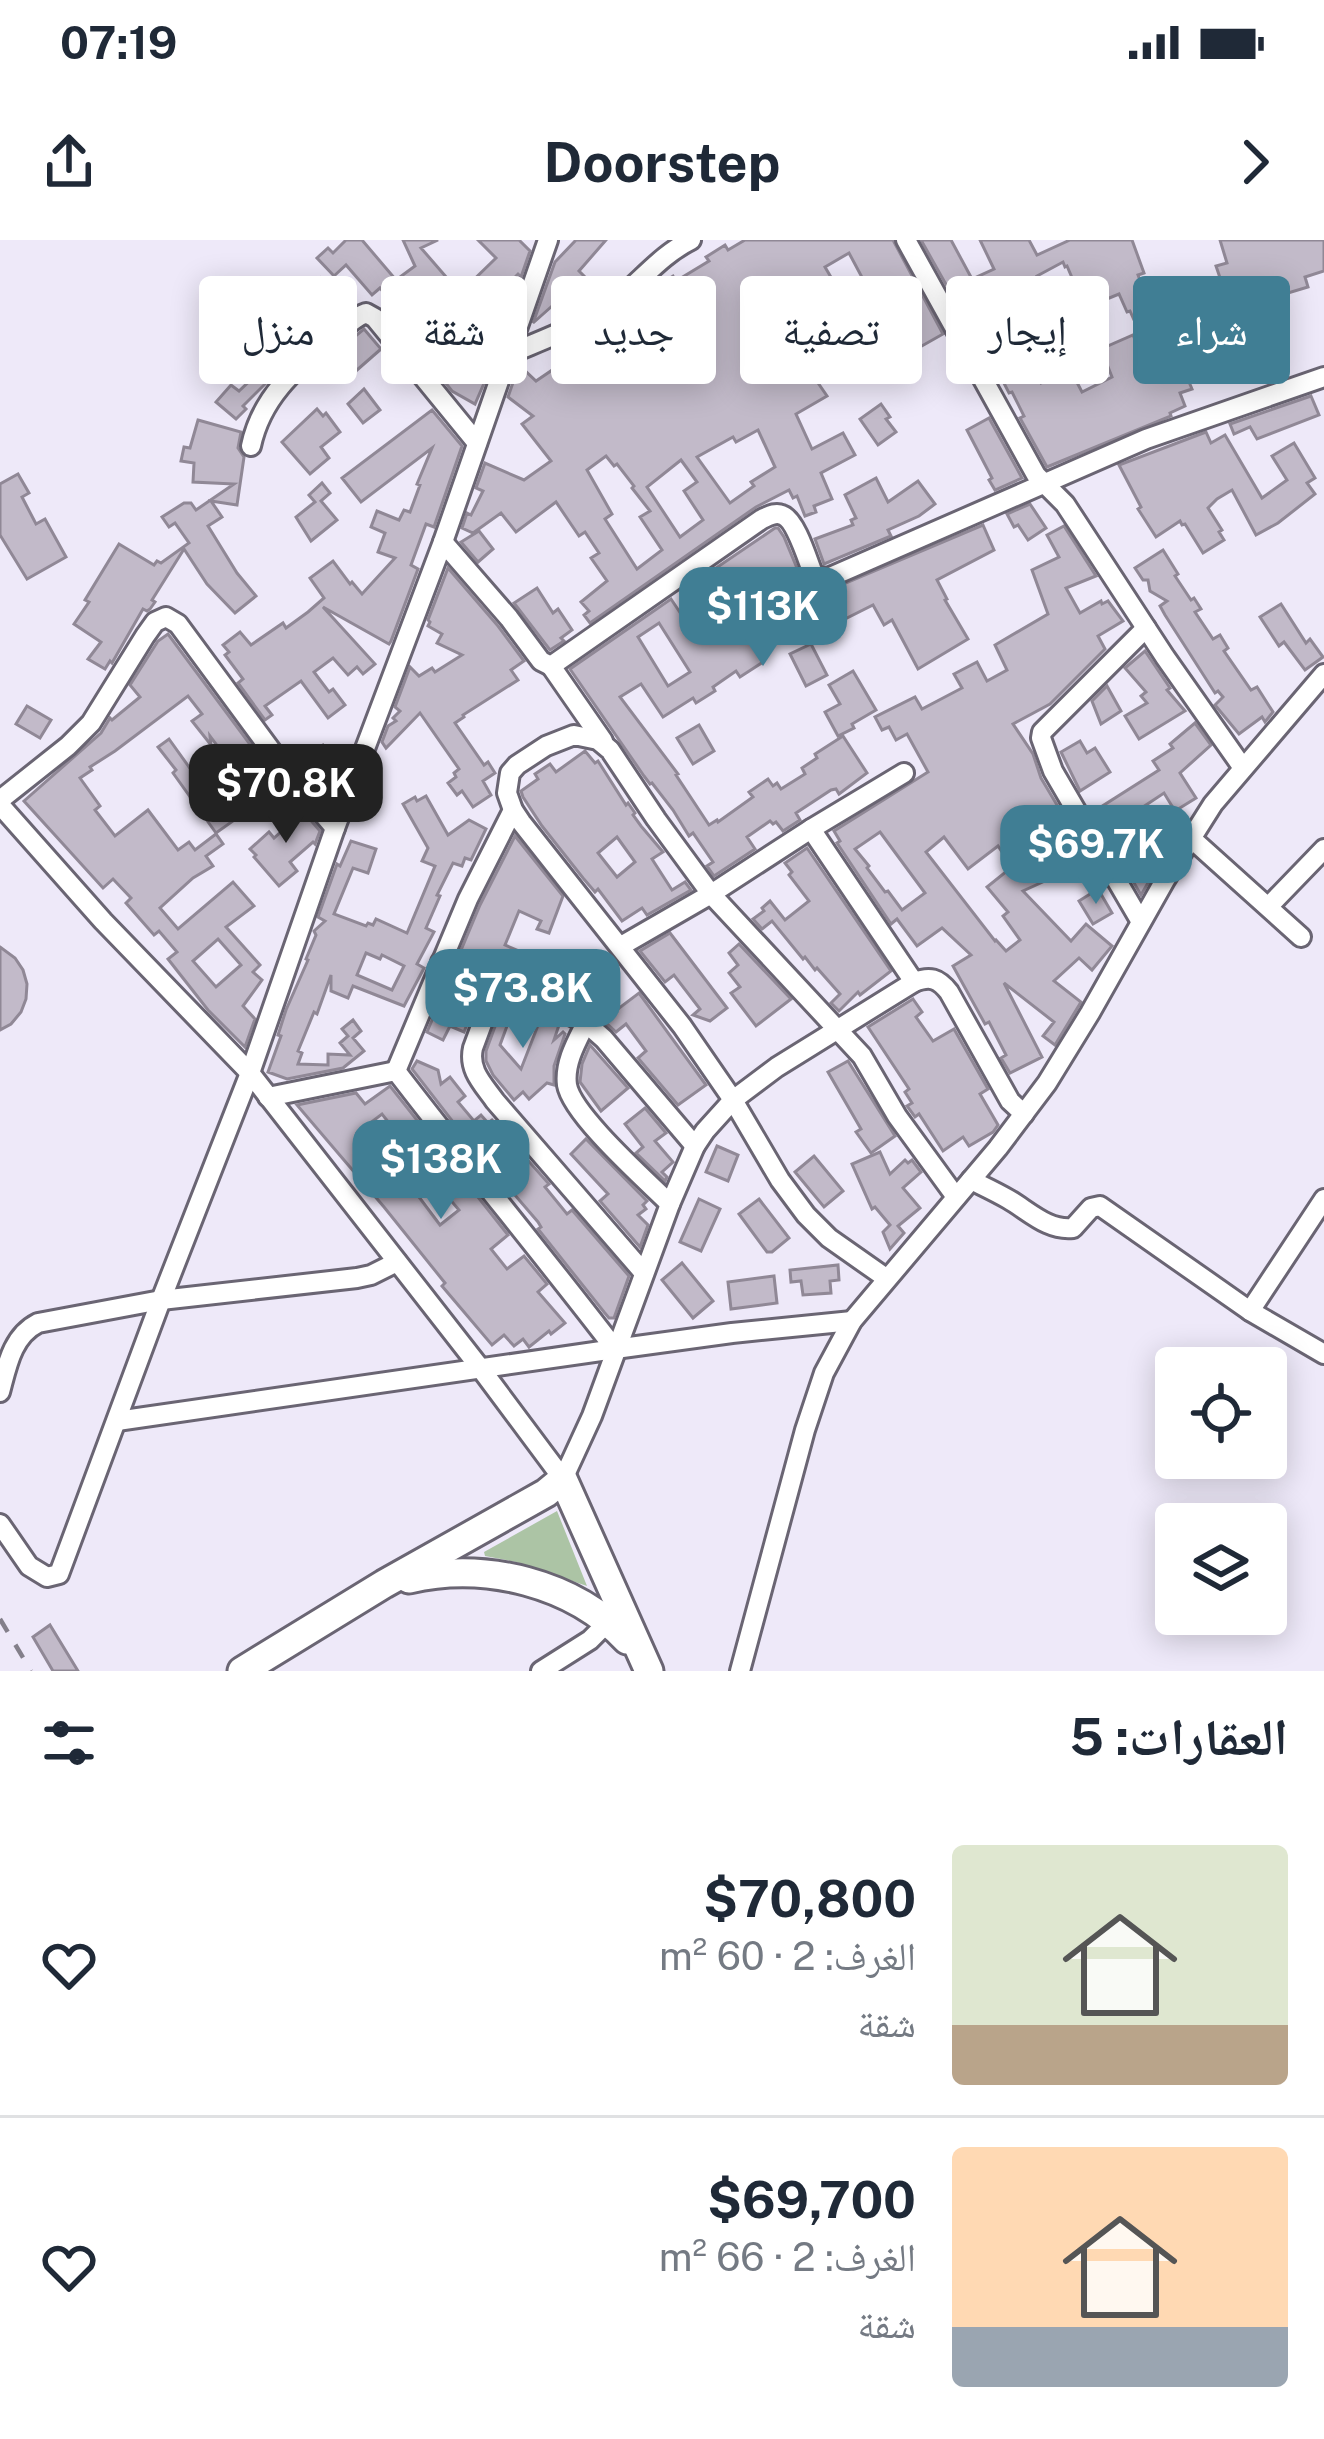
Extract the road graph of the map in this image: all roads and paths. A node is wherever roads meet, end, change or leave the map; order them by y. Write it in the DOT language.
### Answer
graph roads {
  1 [pos="548,240"];
  2 [pos="691,240"];
  3 [pos="906,240"];
  4 [pos="527,299"];
  5 [pos="527,346"];
  6 [pos="1324,377"];
  7 [pos="497,384"];
  8 [pos="477,443"];
  9 [pos="251,446"];
  10 [pos="1043,482"];
  11 [pos="442,542"];
  12 [pos="1146,628"];
  13 [pos="551,666"];
  14 [pos="1324,674"];
  15 [pos="610,750"];
  16 [pos="1243,768"];
  17 [pos="904,773"];
  18 [pos="0,802"];
  19 [pos="513,810"];
  20 [pos="335,828"];
  21 [pos="811,829"];
  22 [pos="1192,839"];
  23 [pos="1324,849"];
  24 [pos="711,894"];
  25 [pos="1269,907"];
  26 [pos="1141,922"];
  27 [pos="1300,938"];
  28 [pos="621,946"];
  29 [pos="441,962"];
  30 [pos="914,982"];
  31 [pos="496,983"];
  32 [pos="586,1023"];
  33 [pos="837,1031"];
  34 [pos="396,1072"];
  35 [pos="250,1073"];
  36 [pos="268,1097"];
  37 [pos="733,1100"];
  38 [pos="1024,1114"];
  39 [pos="695,1146"];
  40 [pos="971,1180"];
  41 [pos="956,1197"];
  42 [pos="1324,1199"];
  43 [pos="670,1204"];
  44 [pos="397,1262"];
  45 [pos="644,1273"];
  46 [pos="886,1278"];
  47 [pos="160,1300"];
  48 [pos="1250,1311"];
  49 [pos="852,1321"];
  50 [pos="615,1349"];
  51 [pos="1324,1354"];
  52 [pos="481,1369"];
  53 [pos="0,1392"];
  54 [pos="117,1421"];
  55 [pos="563,1479"];
  56 [pos="0,1524"];
  57 [pos="384,1584"];
  58 [pos="609,1621"];
  59 [pos="646,1664"];
  60 [pos="242,1671"];
  61 [pos="541,1671"];
  62 [pos="740,1671"];
  1 -- 4 [label="street"];
  2 -- 5 [label="street"];
  3 -- 10 [label="street"];
  6 -- 10 [label="street"];
  7 -- 8 [label="street"];
  8 -- 9 [label="street"];
  8 -- 11 [label="street"];
  10 -- 12 [label="street"];
  10 -- 13 [label="street"];
  11 -- 13 [label="street"];
  11 -- 20 [label="street"];
  12 -- 16 [label="street"];
  12 -- 26 [label="street"];
  13 -- 15 [label="street"];
  14 -- 16 [label="street"];
  15 -- 19 [label="street"];
  15 -- 24 [label="street"];
  16 -- 22 [label="street"];
  17 -- 21 [label="street"];
  18 -- 20 [label="street"];
  18 -- 35 [label="street"];
  19 -- 28 [label="street"];
  19 -- 29 [label="street"];
  20 -- 35 [label="street"];
  21 -- 24 [label="street"];
  21 -- 30 [label="street"];
  22 -- 25 [label="street"];
  22 -- 26 [label="street"];
  23 -- 25 [label="street"];
  24 -- 28 [label="street"];
  24 -- 33 [label="street"];
  25 -- 27 [label="street"];
  26 -- 38 [label="street"];
  28 -- 37 [label="street"];
  29 -- 31 [label="street"];
  29 -- 34 [label="street"];
  30 -- 33 [label="street"];
  30 -- 38 [label="street"];
  31 -- 32 [label="street"];
  31 -- 45 [label="street"];
  32 -- 39 [label="street"];
  32 -- 43 [label="street"];
  33 -- 37 [label="street"];
  33 -- 41 [label="street"];
  34 -- 36 [label="street"];
  34 -- 50 [label="street"];
  35 -- 36 [label="street"];
  35 -- 47 [label="street"];
  36 -- 44 [label="street"];
  37 -- 39 [label="street"];
  37 -- 46 [label="street"];
  38 -- 40 [label="street"];
  39 -- 43 [label="street"];
  40 -- 41 [label="street"];
  40 -- 48 [label="street"];
  41 -- 46 [label="street"];
  42 -- 48 [label="street"];
  43 -- 45 [label="street"];
  44 -- 47 [label="street"];
  44 -- 52 [label="street"];
  45 -- 50 [label="street"];
  46 -- 49 [label="street"];
  47 -- 53 [label="street"];
  47 -- 54 [label="street"];
  48 -- 51 [label="street"];
  49 -- 50 [label="street"];
  49 -- 62 [label="street"];
  50 -- 52 [label="street"];
  50 -- 55 [label="street"];
  52 -- 54 [label="street"];
  52 -- 55 [label="street"];
  54 -- 56 [label="street"];
  55 -- 57 [label="street"];
  55 -- 59 [label="street"];
  57 -- 58 [label="street"];
  57 -- 60 [label="street"];
  58 -- 59 [label="street"];
  58 -- 61 [label="street"];
}
